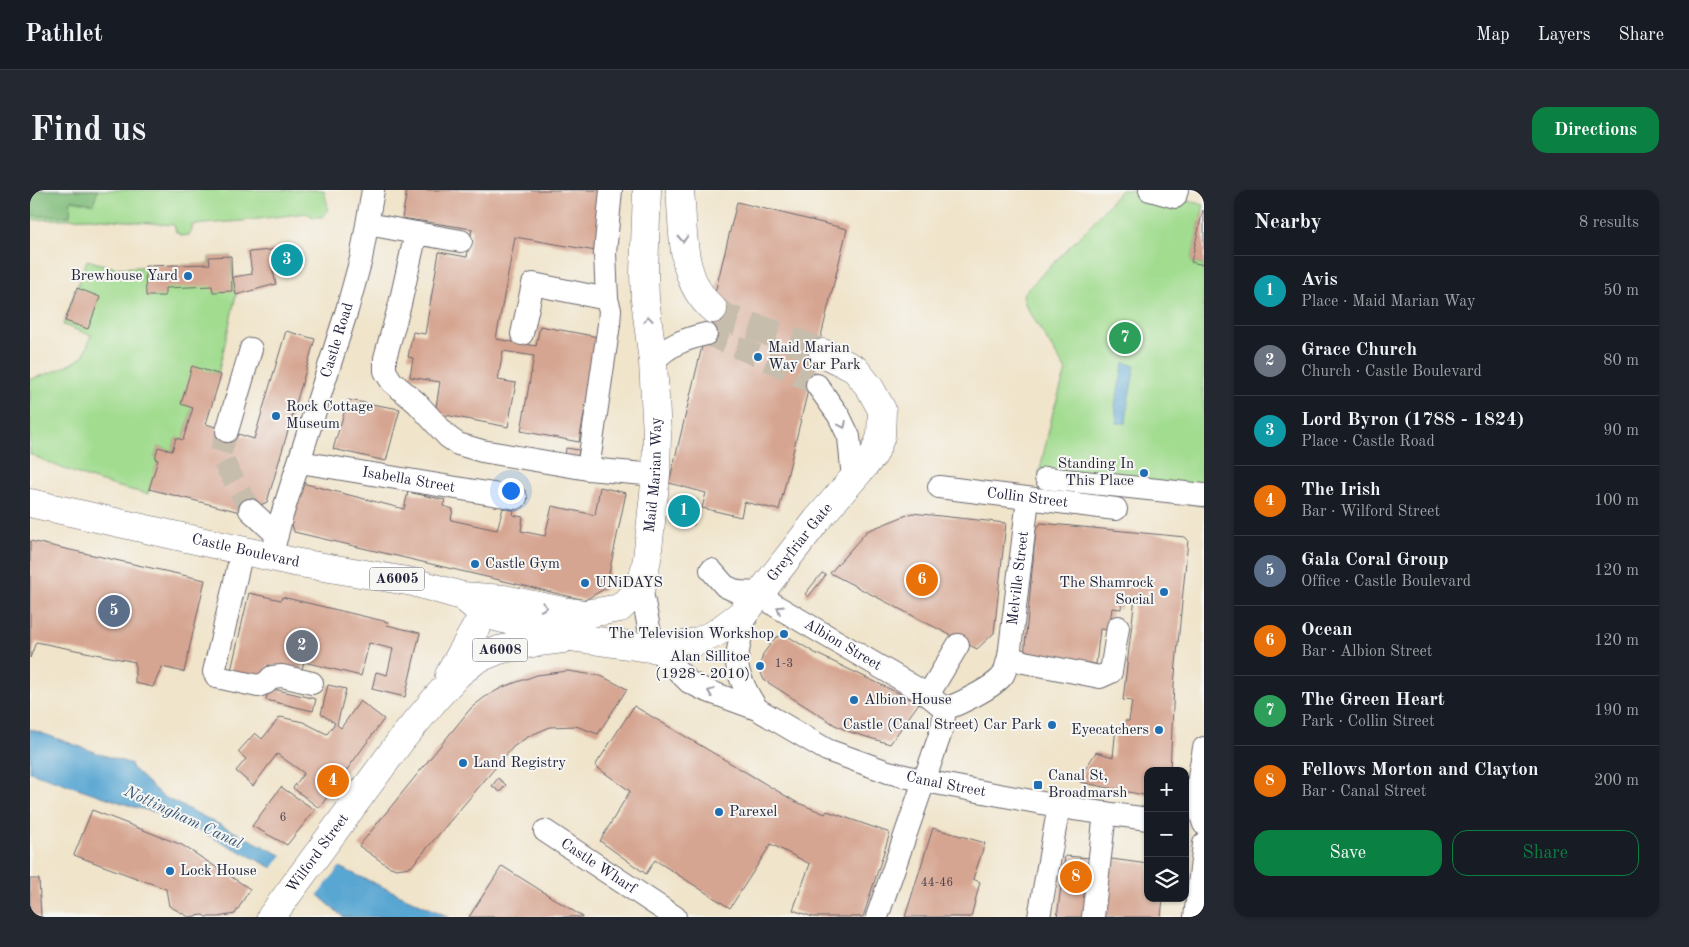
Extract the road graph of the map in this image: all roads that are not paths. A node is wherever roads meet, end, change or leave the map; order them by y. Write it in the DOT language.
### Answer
graph roads {
  1 [pos="373,190"];
  2 [pos="611,190"];
  3 [pos="647,190"];
  4 [pos="680,190"];
  5 [pos="1150,190"];
  6 [pos="1177,190"];
  7 [pos="368,224"];
  8 [pos="416,233"];
  9 [pos="461,241"];
  10 [pos="607,298"];
  11 [pos="710,322"];
  12 [pos="522,334"];
  13 [pos="251,349"];
  14 [pos="823,353"];
  15 [pos="653,362"];
  16 [pos="817,384"];
  17 [pos="227,431"];
  18 [pos="300,462"];
  19 [pos="588,469"];
  20 [pos="656,475"];
  21 [pos="1046,478"];
  22 [pos="853,479"];
  23 [pos="939,487"];
  24 [pos="1204,495"];
  25 [pos="516,498"];
  26 [pos="1028,499"];
  27 [pos="30,503"];
  28 [pos="1116,509"];
  29 [pos="250,510"];
  30 [pos="267,549"];
  31 [pos="712,570"];
  32 [pos="641,587"];
  33 [pos="753,601"];
  34 [pos="494,607"];
  35 [pos="581,626"];
  36 [pos="1118,627"];
  37 [pos="958,645"];
  38 [pos="656,649"];
  39 [pos="1009,656"];
  40 [pos="312,683"];
  41 [pos="928,695"];
  42 [pos="438,696"];
  43 [pos="757,709"];
  44 [pos="945,710"];
  45 [pos="1204,748"];
  46 [pos="925,781"];
  47 [pos="1059,806"];
  48 [pos="1105,813"];
  49 [pos="1144,818"];
  50 [pos="1204,824"];
  51 [pos="1189,827"];
  52 [pos="1204,829"];
  53 [pos="545,831"];
  54 [pos="1204,844"];
  55 [pos="271,917"];
  56 [pos="676,917"];
  57 [pos="877,917"];
  58 [pos="1039,917"];
  59 [pos="1093,917"];
  60 [pos="1196,917"];
  1 -- 7 [label="street, Castle Road"];
  2 -- 10 [label="street"];
  15 -- 3 [label="main road, Maid Marian Way, one-way"];
  4 -- 11 [label="main road, one-way"];
  5 -- 6 [label="street"];
  7 -- 8 [label="street"];
  7 -- 18 [label="street, Castle Road"];
  8 -- 9 [label="street"];
  8 -- 19 [label="street"];
  10 -- 12 [label="street"];
  10 -- 19 [label="street"];
  11 -- 15 [label="street"];
  13 -- 17 [label="street"];
  14 -- 22 [label="main road, Greyfriar Gate"];
  15 -- 20 [label="main road, Maid Marian Way"];
  16 -- 22 [label="street, one-way"];
  18 -- 25 [label="street, Isabella Street"];
  18 -- 30 [label="street, Castle Road"];
  19 -- 20 [label="street"];
  20 -- 32 [label="main road, Maid Marian Way"];
  21 -- 24 [label="street, Collin Street"];
  22 -- 33 [label="main road, Greyfriar Gate"];
  23 -- 26 [label="street, Collin Street"];
  26 -- 28 [label="street, Collin Street"];
  26 -- 39 [label="street, Melville Street"];
  27 -- 30 [label="main road, Castle Boulevard / A6005"];
  29 -- 30 [label="street"];
  30 -- 34 [label="main road, Castle Boulevard / A6005"];
  30 -- 40 [label="street, Castle Road"];
  31 -- 33 [label="street"];
  32 -- 35 [label="main road"];
  32 -- 38 [label="street, Maid Marian Way"];
  33 -- 38 [label="main road, Greyfriar Gate"];
  41 -- 33 [label="street, Albion Street, one-way"];
  33 -- 43 [label="street"];
  34 -- 35 [label="main road, Castle Boulevard"];
  34 -- 42 [label="main road, Wilford Street / A6008"];
  35 -- 38 [label="main road, Castle Boulevard"];
  35 -- 42 [label="main road, Wilford Street / A6008"];
  36 -- 39 [label="street"];
  37 -- 41 [label="street"];
  43 -- 38 [label="street, Canal Street, one-way"];
  39 -- 44 [label="street, Melville Street"];
  41 -- 44 [label="street, Albion Street"];
  42 -- 55 [label="main road, Wilford Street / A6008"];
  43 -- 46 [label="street, Canal Street"];
  44 -- 46 [label="street"];
  45 -- 50 [label="street"];
  46 -- 47 [label="street, Canal Street"];
  46 -- 57 [label="street"];
  47 -- 48 [label="street, Canal Street"];
  47 -- 58 [label="street"];
  48 -- 49 [label="street, Canal Street"];
  48 -- 59 [label="street"];
  51 -- 52 [label="street"];
  53 -- 56 [label="street, Castle Wharf"];
  54 -- 60 [label="street"];
}
